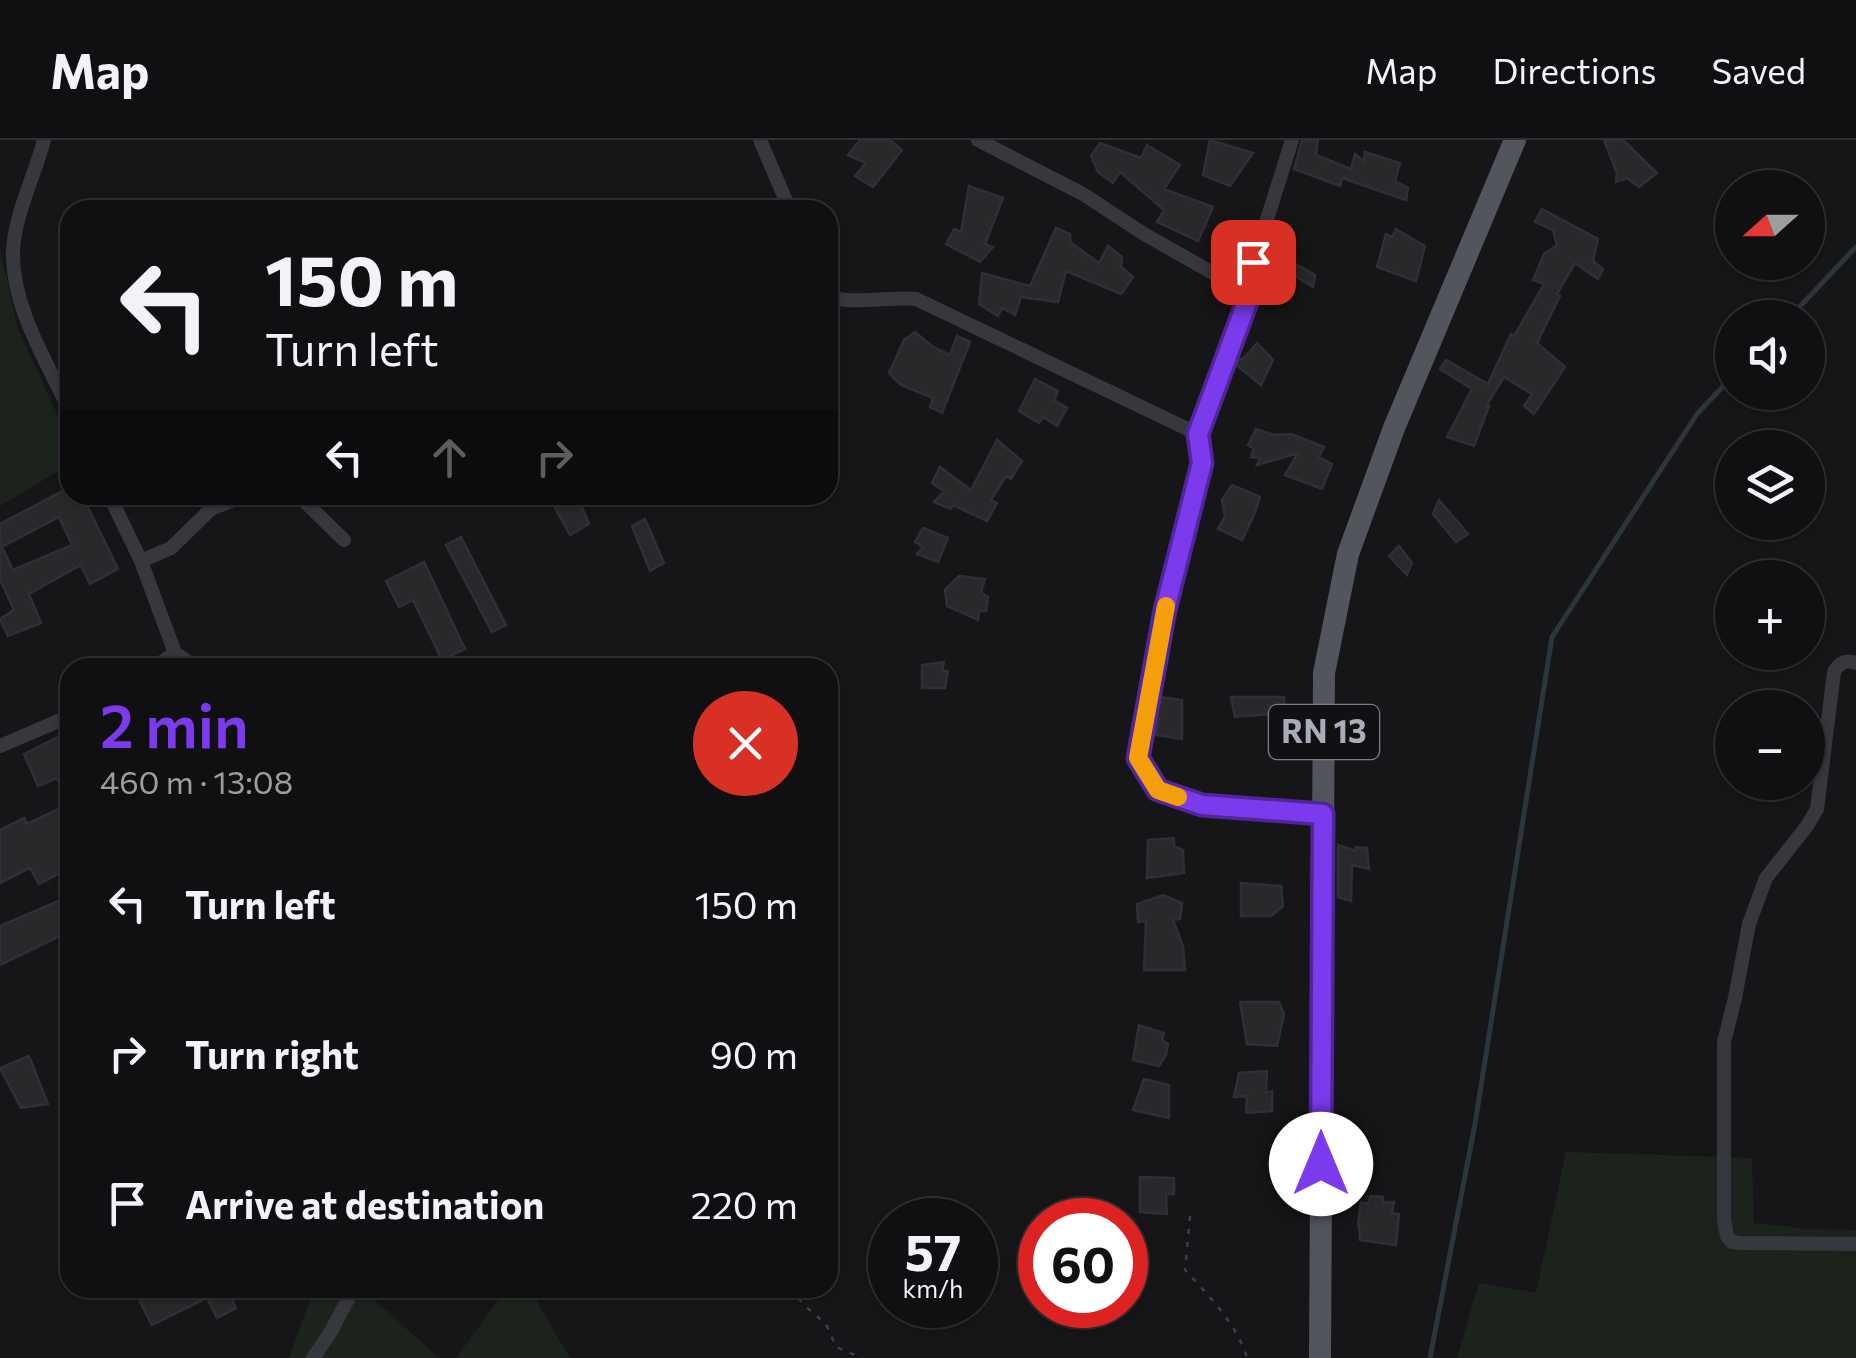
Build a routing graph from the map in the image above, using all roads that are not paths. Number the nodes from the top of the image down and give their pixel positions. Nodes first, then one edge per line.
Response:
1 (44, 140) edge
2 (760, 140) edge
3 (978, 140) edge
4 (1292, 140) edge
5 (1515, 140) edge
6 (786, 200) edge
7 (19, 222) junction
8 (0, 236) edge
9 (1250, 294) junction
10 (838, 300) edge
11 (60, 389) edge
12 (1198, 434) junction
13 (114, 505) edge
14 (221, 505) edge
15 (308, 505) edge
16 (344, 540) dead end
17 (140, 561) junction
18 (175, 653) junction
19 (168, 658) edge
20 (183, 658) edge
21 (1856, 662) edge
22 (60, 720) edge
23 (0, 746) edge
24 (1323, 814) junction
25 (1856, 1244) edge
26 (349, 1298) edge
27 (313, 1358) edge
28 (1320, 1358) edge

1 - 7 street
2 - 6 street
3 - 9 street
4 - 9 street
5 - 24 main road, RN 13
7 - 8 street
7 - 11 street
9 - 12 street
10 - 12 street
12 - 24 street
13 - 17 street
14 - 17 street
15 - 16 street
17 - 18 street
18 - 19 street
18 - 20 street
21 - 25 street
22 - 23 street
24 - 28 main road, RN 13
26 - 27 street

